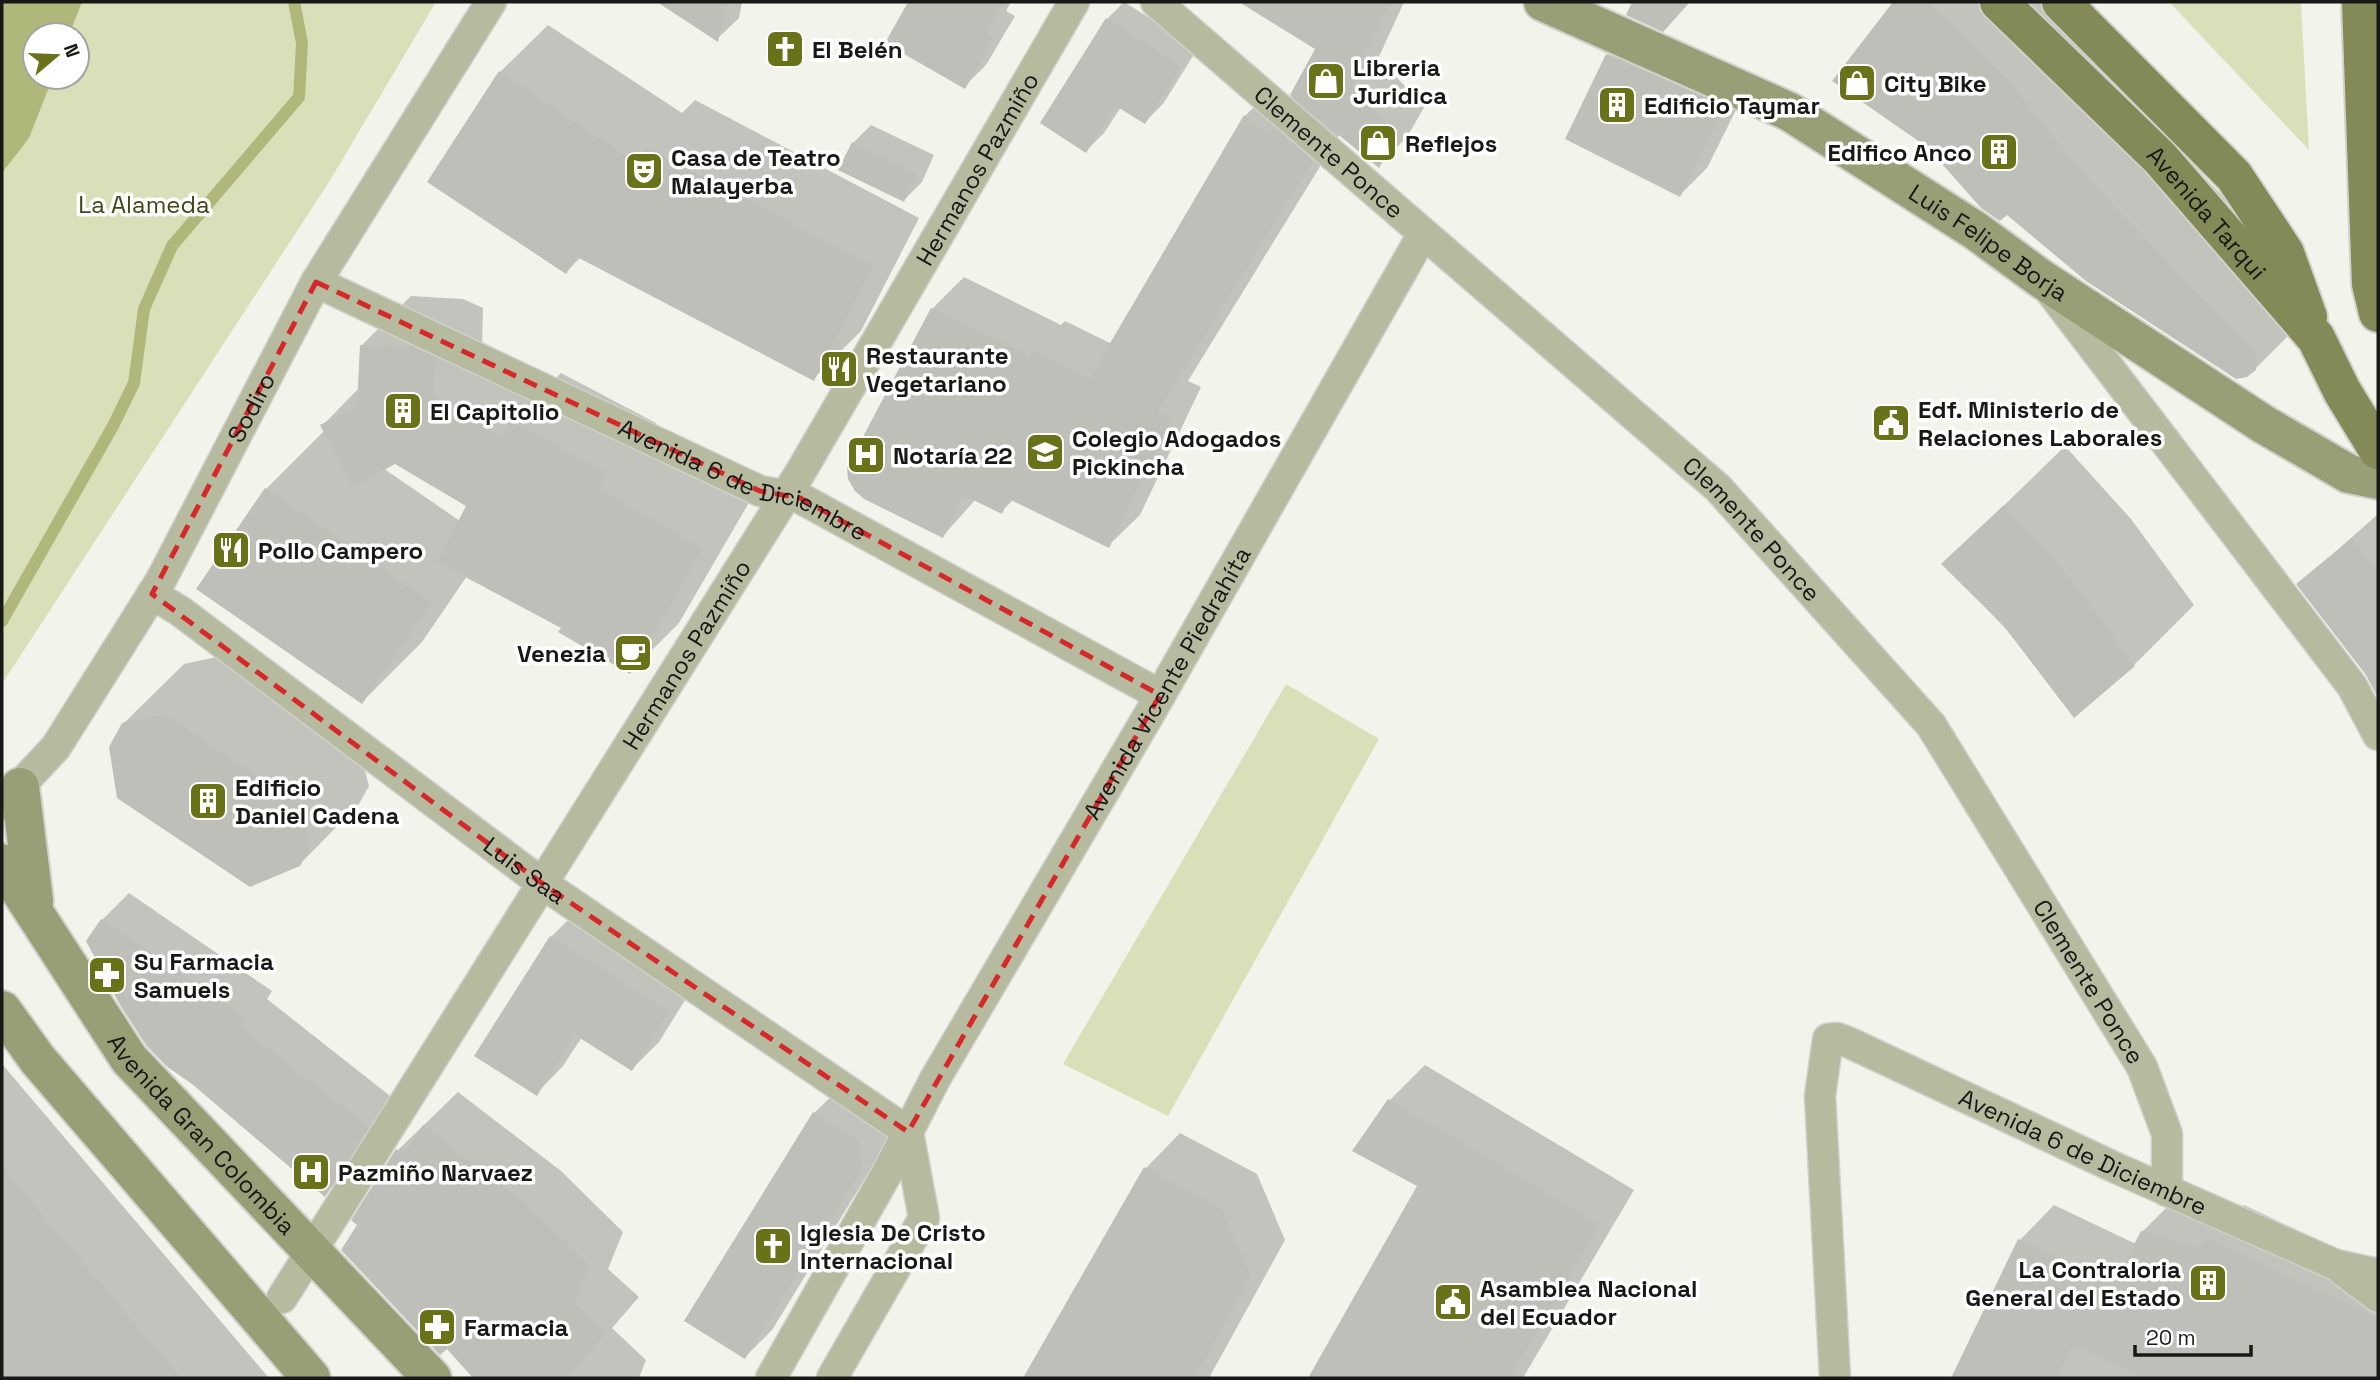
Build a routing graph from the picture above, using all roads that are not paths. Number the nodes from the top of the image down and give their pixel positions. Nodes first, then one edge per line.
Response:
1 (491, 2) edge
2 (1074, 2) edge
3 (1156, 2) edge
4 (1543, 2) edge
5 (1999, 2) edge
6 (2061, 2) edge
7 (2361, 2) edge
8 (1423, 234) junction
9 (2040, 278) junction
10 (316, 282) junction
11 (2378, 313) edge
12 (2316, 338) junction
13 (2378, 450) edge
14 (2378, 480) edge
15 (786, 495) junction
16 (152, 594) junction
17 (1160, 695) junction
18 (2378, 735) edge
19 (11, 796) edge
20 (2, 863) edge
21 (543, 884) junction
22 (38, 920) junction
23 (2, 1010) edge
24 (2, 1032) edge
25 (38, 1060) junction
26 (908, 1132) junction
27 (2168, 1191) junction
28 (314, 1251) junction
29 (2336, 1265) junction
30 (2378, 1274) edge
31 (2378, 1297) edge
32 (282, 1298) dead end
33 (311, 1378) edge
34 (432, 1378) edge
35 (771, 1378) edge
36 (832, 1378) edge
37 (1835, 1378) edge

1 - 10 street, Sodiro
2 - 15 street, Hermanos Pazmiño
3 - 8 street, Clemente Ponce
4 - 9 main road, Luis Felipe Borja
5 - 12 main road, Avenida Tarqui
6 - 12 main road
7 - 11 main road
8 - 17 street, Avenida Vicente Piedrahíta
8 - 27 street, Clemente Ponce
9 - 14 main road
9 - 18 street, Luis Felipe Borja
10 - 15 street, Avenida 6 de Diciembre
10 - 16 street, Sodiro
12 - 13 main road, Avenida Tarqui
15 - 17 street, Avenida 6 de Diciembre
15 - 21 street, Hermanos Pazmiño
16 - 19 street, Sodiro
16 - 21 street, Luis Saa
17 - 26 street, Avenida Vicente Piedrahíta
19 - 22 main road
20 - 22 main road, Avenida Gran Colombia
21 - 26 street, Luis Saa
21 - 28 street, Hermanos Pazmiño
22 - 28 main road, Avenida Gran Colombia
23 - 25 main road
24 - 25 main road
25 - 33 main road
26 - 35 street, Avenida Vicente Piedrahíta
26 - 36 street
27 - 29 street, Avenida 6 de Diciembre
27 - 37 street, Avenida 6 de Diciembre
28 - 32 street, Hermanos Pazmiño
28 - 34 main road, Avenida Gran Colombia
29 - 30 street, Avenida 6 de Diciembre
29 - 31 street, Avenida 6 de Diciembre

